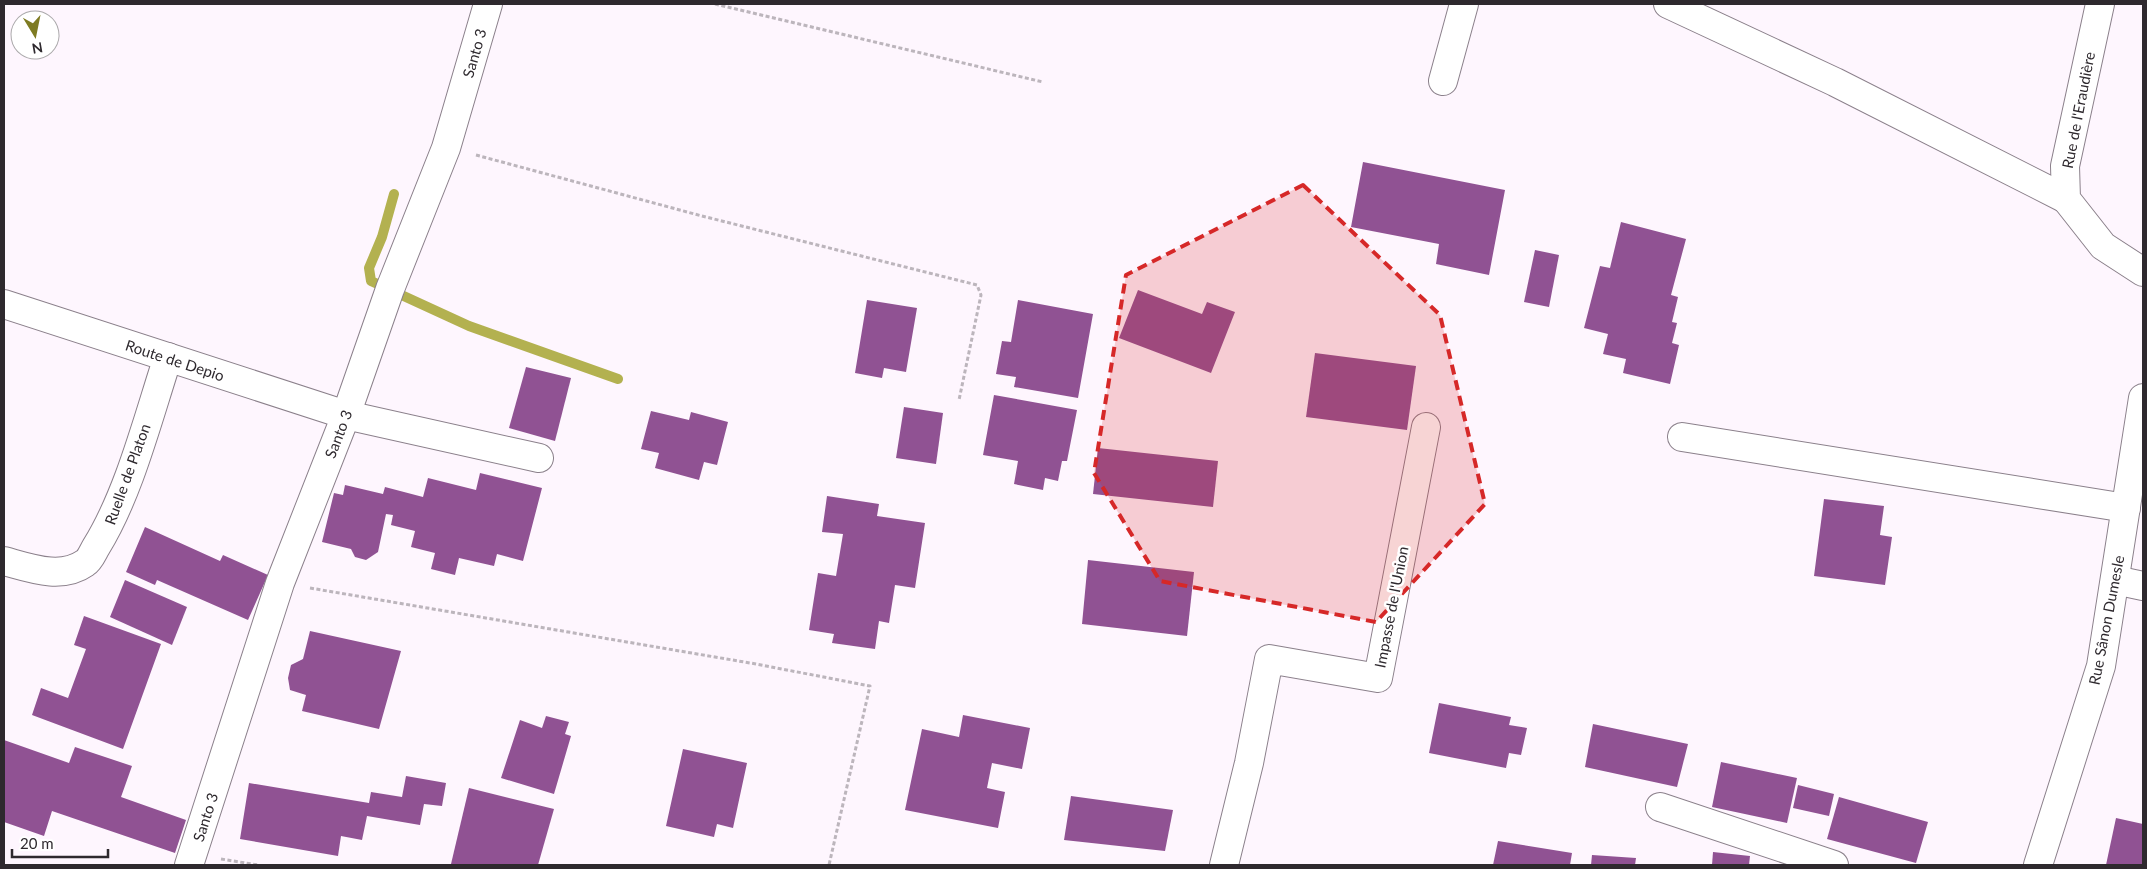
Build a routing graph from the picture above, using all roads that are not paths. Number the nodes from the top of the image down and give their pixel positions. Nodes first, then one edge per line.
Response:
1 (488, 4) edge
2 (1464, 4) edge
3 (1668, 4) edge
4 (2100, 4) edge
5 (1443, 81) dead end
6 (2066, 199) junction
7 (2143, 272) edge
8 (4, 304) edge
9 (168, 357) junction
10 (2143, 398) edge
11 (346, 415) junction
12 (1426, 427) dead end
13 (1682, 437) dead end
14 (539, 458) dead end
15 (2126, 508) junction
16 (4, 561) edge
17 (2114, 580) junction
18 (2143, 586) edge
19 (1660, 807) dead end
20 (191, 860) edge
21 (1224, 865) edge
22 (1834, 865) edge
23 (2038, 865) edge

1 - 11 street, Santo 3
2 - 5 street
3 - 6 street
4 - 6 street, Rue de l'Eraudière
6 - 7 street
8 - 9 street, Route de Depio
9 - 11 street, Route de Depio
9 - 16 street, Ruelle de Platon
10 - 15 street, Rue Sânon Dumesle
11 - 14 street, Route de Depio
11 - 20 street, Santo 3
12 - 21 street, Impasse de l'Union
13 - 15 street
15 - 17 street, Rue Sânon Dumesle
17 - 18 street
17 - 23 street, Rue Sânon Dumesle
19 - 22 street

